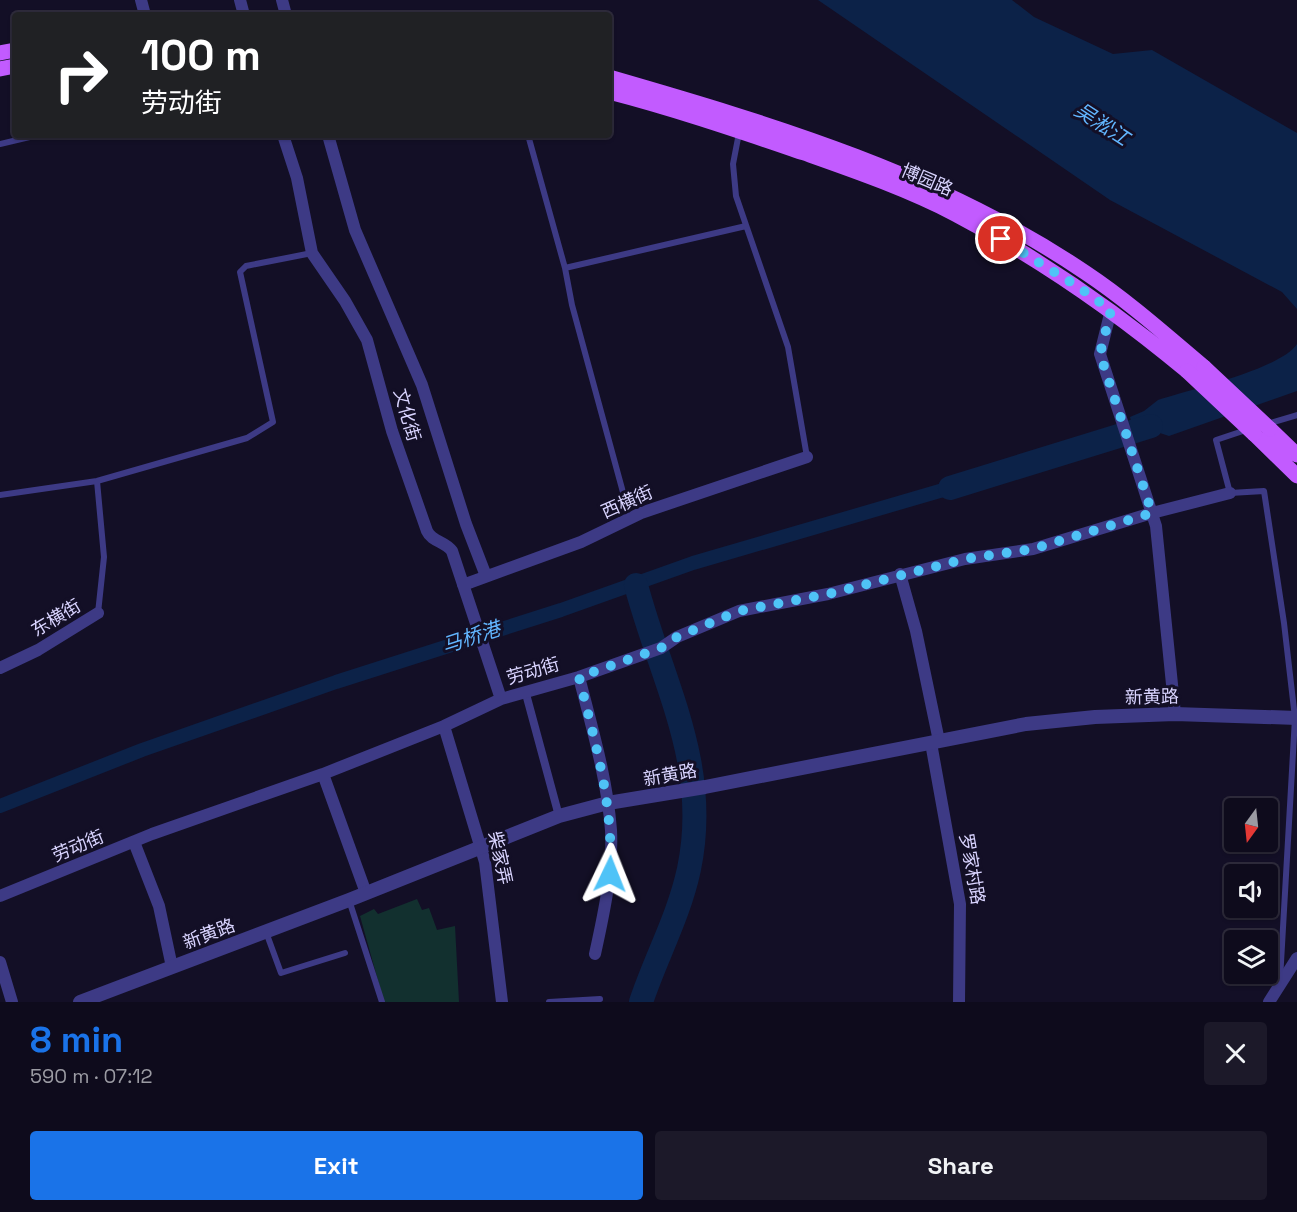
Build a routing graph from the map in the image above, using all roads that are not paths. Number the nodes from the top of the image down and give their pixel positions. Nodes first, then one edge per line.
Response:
1 (612, 78) edge
2 (612, 93) edge
3 (740, 131) junction
4 (25, 138) edge
5 (284, 138) edge
6 (329, 138) edge
7 (529, 138) edge
8 (0, 144) edge
9 (746, 226) junction
10 (312, 253) junction
11 (565, 267) junction
12 (1111, 310) junction
13 (1297, 415) edge
14 (1297, 455) edge
15 (807, 457) joint
16 (1297, 476) edge
17 (97, 481) junction
18 (1230, 494) junction
19 (0, 495) edge
20 (1152, 513) junction
21 (630, 518) junction
22 (900, 574) junction
23 (486, 576) junction
24 (463, 585) junction
25 (98, 614) joint
26 (0, 668) edge
27 (579, 677) junction
28 (526, 694) junction
29 (501, 699) junction
30 (1175, 714) junction
31 (1296, 718) edge
32 (444, 726) junction
33 (935, 742) junction
34 (323, 774) junction
35 (608, 803) junction
36 (559, 816) junction
37 (134, 842) junction
38 (481, 847) junction
39 (366, 893) junction
40 (0, 896) edge
41 (349, 900) junction
42 (266, 931) junction
43 (345, 953) dead end
44 (595, 954) dead end
45 (1297, 958) edge
46 (0, 962) edge
47 (172, 967) junction
48 (1279, 986) junction
49 (600, 999) dead end
50 (12, 1002) edge
51 (80, 1002) edge
52 (382, 1002) edge
53 (502, 1002) edge
54 (549, 1002) edge
55 (959, 1002) edge
56 (1269, 1002) edge
57 (1278, 1002) edge

1 - 14 main road, 博园路, bridge
2 - 3 main road, 博园路
3 - 9 lane
3 - 12 main road, 博园路
4 - 8 lane
5 - 10 street, 文化街
6 - 23 street
7 - 11 lane
9 - 11 lane
9 - 15 lane
10 - 17 lane
10 - 24 street, 文化街
11 - 21 lane
12 - 16 main road, 博园路, bridge
12 - 20 street
13 - 18 lane
15 - 21 street, 西横街
17 - 19 lane
17 - 25 lane
18 - 20 street, 劳动街
18 - 31 lane
20 - 22 street, 劳动街
20 - 30 street
21 - 23 street, 西横街
22 - 27 street, 劳动街
22 - 33 street, 罗家村路
23 - 24 street, 西横街
24 - 29 street, 文化街
25 - 26 street, 东横街
27 - 28 street, 劳动街
27 - 35 street
28 - 29 street, 劳动街
28 - 36 street
29 - 32 street, 劳动街
30 - 31 street, 新黄路
30 - 33 street, 新黄路
31 - 48 lane
32 - 34 street, 劳动街
32 - 38 street, 柴家弄
33 - 35 street, 新黄路
33 - 55 street, 罗家村路
34 - 37 street, 劳动街
34 - 39 street
35 - 36 street, 新黄路
35 - 44 street
36 - 38 street, 新黄路
37 - 40 street, 劳动街
37 - 47 street
38 - 39 street, 新黄路
38 - 53 street, 柴家弄
39 - 41 street, 新黄路
41 - 42 street, 新黄路
41 - 52 lane
42 - 43 lane
42 - 47 street, 新黄路
45 - 48 street
46 - 50 street
47 - 51 street, 新黄路
48 - 56 street
48 - 57 lane
49 - 54 lane

